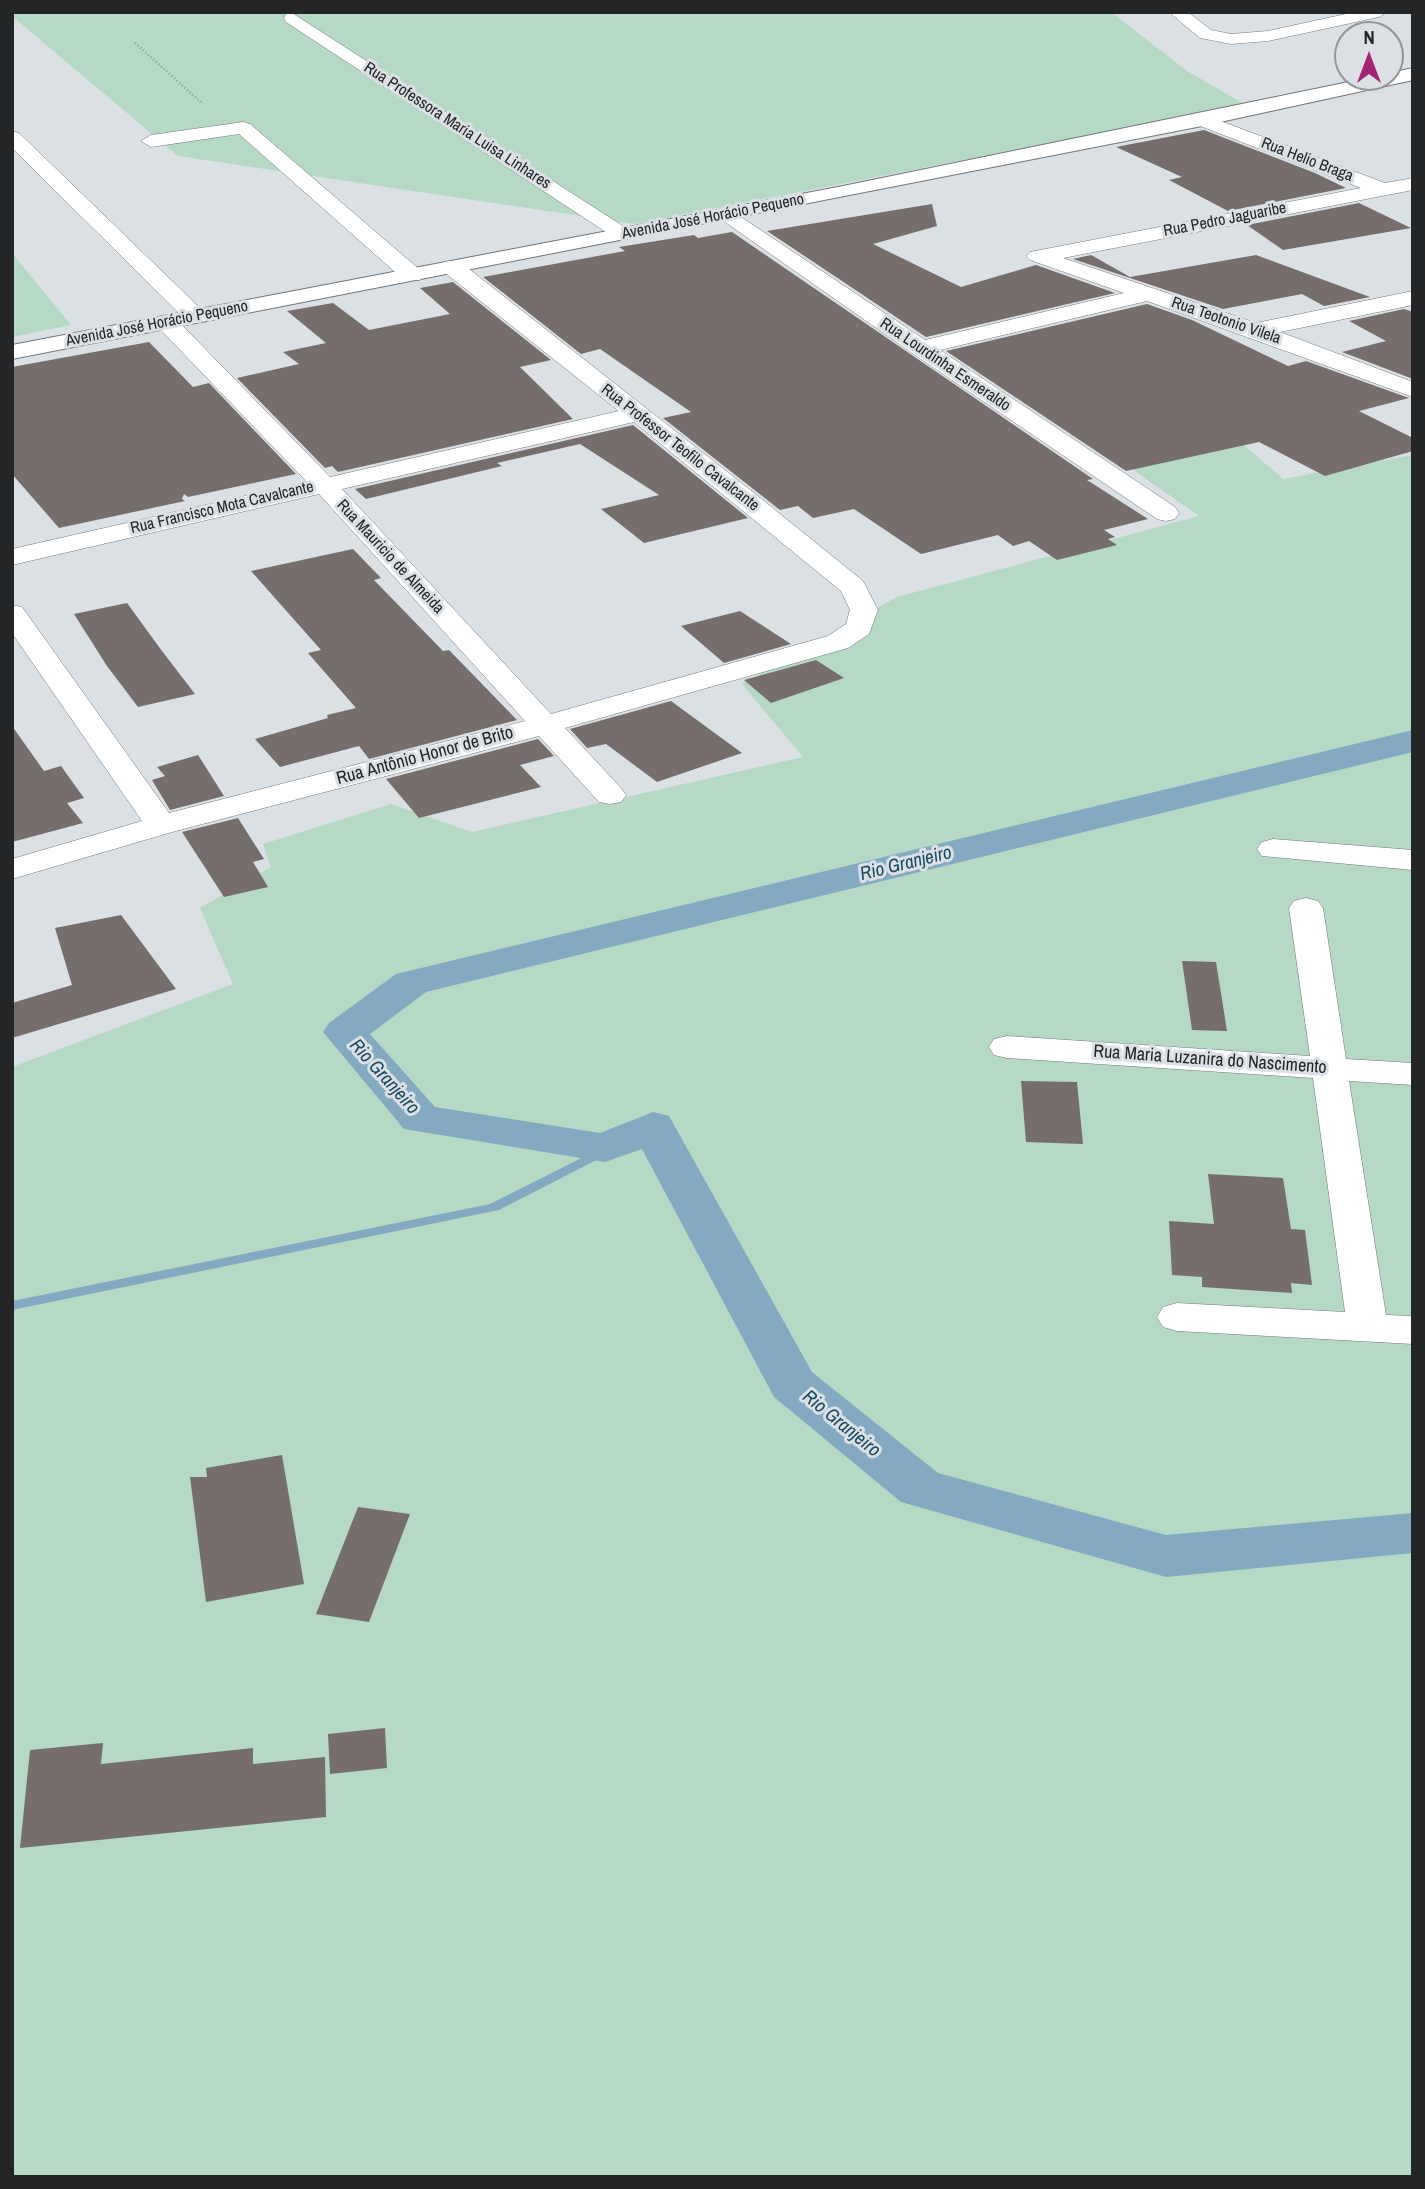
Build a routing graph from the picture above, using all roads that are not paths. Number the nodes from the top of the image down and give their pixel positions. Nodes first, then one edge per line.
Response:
1 (1177, 12) edge
2 (1379, 12) edge
3 (292, 18) dead end
4 (1413, 74) edge
5 (1202, 120) junction
6 (12, 137) edge
7 (151, 141) dead end
8 (1413, 184) edge
9 (1385, 190) junction
10 (1413, 200) edge
11 (724, 215) junction
12 (622, 234) junction
13 (1037, 256) joint
14 (452, 267) junction
15 (412, 275) junction
16 (1147, 294) junction
17 (1413, 298) edge
18 (195, 316) junction
19 (166, 322) junction
20 (1255, 330) junction
21 (920, 348) junction
22 (12, 352) edge
23 (1413, 390) edge
24 (637, 414) junction
25 (324, 485) junction
26 (1166, 513) dead end
27 (12, 557) edge
28 (12, 613) edge
29 (838, 642) joint
30 (544, 725) junction
31 (610, 795) dead end
32 (161, 825) junction
33 (1273, 849) dead end
34 (1413, 860) edge
35 (12, 869) edge
36 (1306, 908) dead end
37 (1007, 1047) dead end
38 (1329, 1068) junction
39 (1413, 1074) edge
40 (1177, 1317) dead end
41 (1367, 1326) junction
42 (1413, 1330) edge

1 - 2 street
3 - 12 street, Rua Professora Maria Luisa Linhares
4 - 5 street, Avenida José Horácio Pequeno
5 - 9 street, Rua Helio Braga
5 - 11 street, Avenida José Horácio Pequeno
6 - 18 street
7 - 15 street
8 - 9 street, Rua Pedro Jaguaribe
9 - 10 street, Rua Helio Braga
9 - 13 street, Rua Pedro Jaguaribe
11 - 12 street, Avenida José Horácio Pequeno
11 - 21 street, Rua Lourdinha Esmeraldo
12 - 14 street, Avenida José Horácio Pequeno
13 - 16 street, Rua Teotonio Vilela
14 - 15 street, Avenida José Horácio Pequeno
14 - 24 street, Rua Professor Teofilo Cavalcante
15 - 18 street, Avenida José Horácio Pequeno
16 - 20 street, Rua Teotonio Vilela
16 - 21 street
17 - 20 street
18 - 19 street, Avenida José Horácio Pequeno
19 - 22 street, Avenida José Horácio Pequeno
19 - 25 street, Rua Mauricio de Almeida
20 - 23 street, Rua Teotonio Vilela
21 - 26 street, Rua Lourdinha Esmeraldo
24 - 25 street, Rua Francisco Mota Cavalcante
24 - 29 street, Rua Professor Teofilo Cavalcante
25 - 27 street, Rua Francisco Mota Cavalcante
25 - 30 street, Rua Mauricio de Almeida
28 - 32 street
29 - 30 street, Rua Antônio Honor de Brito
30 - 31 street, Rua Mauricio de Almeida
30 - 32 street, Rua Antônio Honor de Brito
32 - 35 street, Rua Antônio Honor de Brito
33 - 34 street
36 - 38 street
37 - 38 street, Rua Maria Luzanira do Nascimento
38 - 39 street, Rua Maria Luzanira do Nascimento
38 - 41 street
40 - 41 street
41 - 42 street

